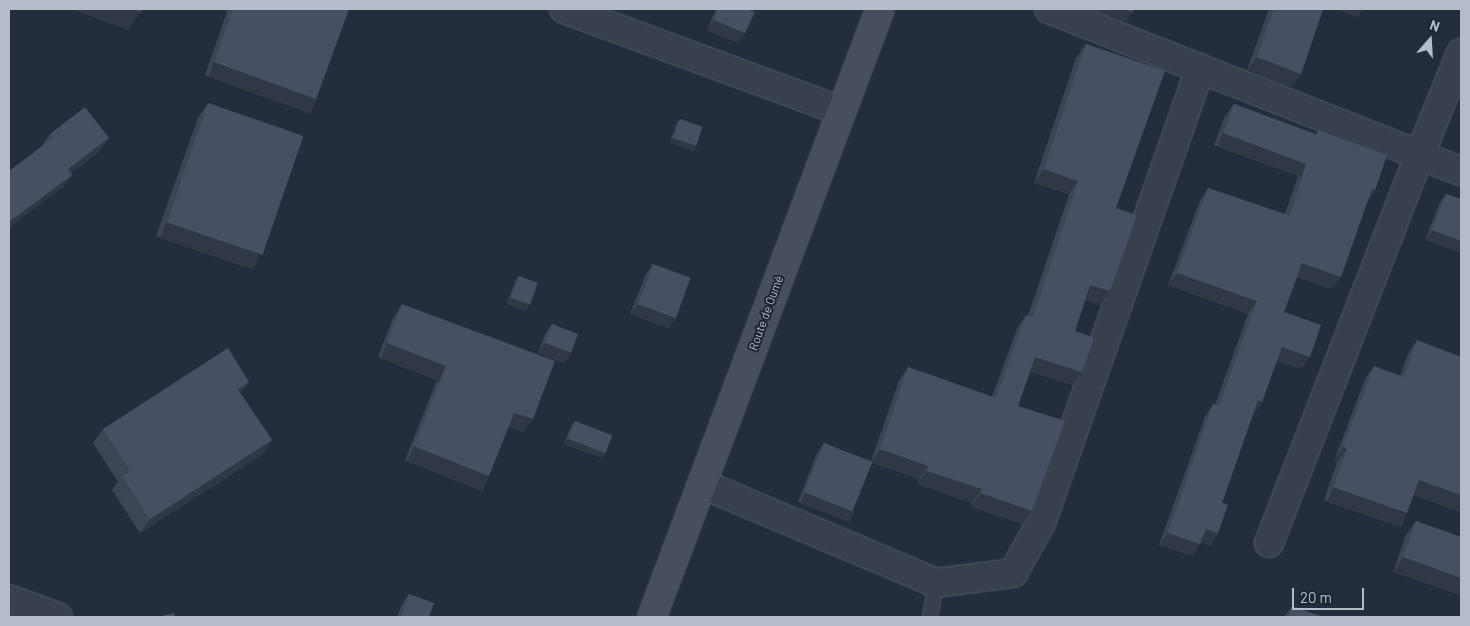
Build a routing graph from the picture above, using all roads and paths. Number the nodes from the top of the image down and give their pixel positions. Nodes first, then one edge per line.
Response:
1 (564, 9) edge
2 (880, 9) edge
3 (1049, 9) edge
4 (1461, 53) edge
5 (1200, 68) junction
6 (841, 111) junction
7 (1420, 154) junction
8 (1461, 171) edge
9 (702, 484) junction
10 (1269, 544) dead end
11 (936, 583) junction
12 (9, 598) edge
13 (58, 617) edge
14 (652, 617) edge
15 (930, 617) edge

1 - 6 street
2 - 6 street, Route de Oumé
3 - 5 street
4 - 7 street
5 - 7 street
5 - 11 street
6 - 9 street, Route de Oumé
7 - 8 street
7 - 10 street
9 - 11 street
9 - 14 street, Route de Oumé
11 - 15 lane
12 - 13 street

